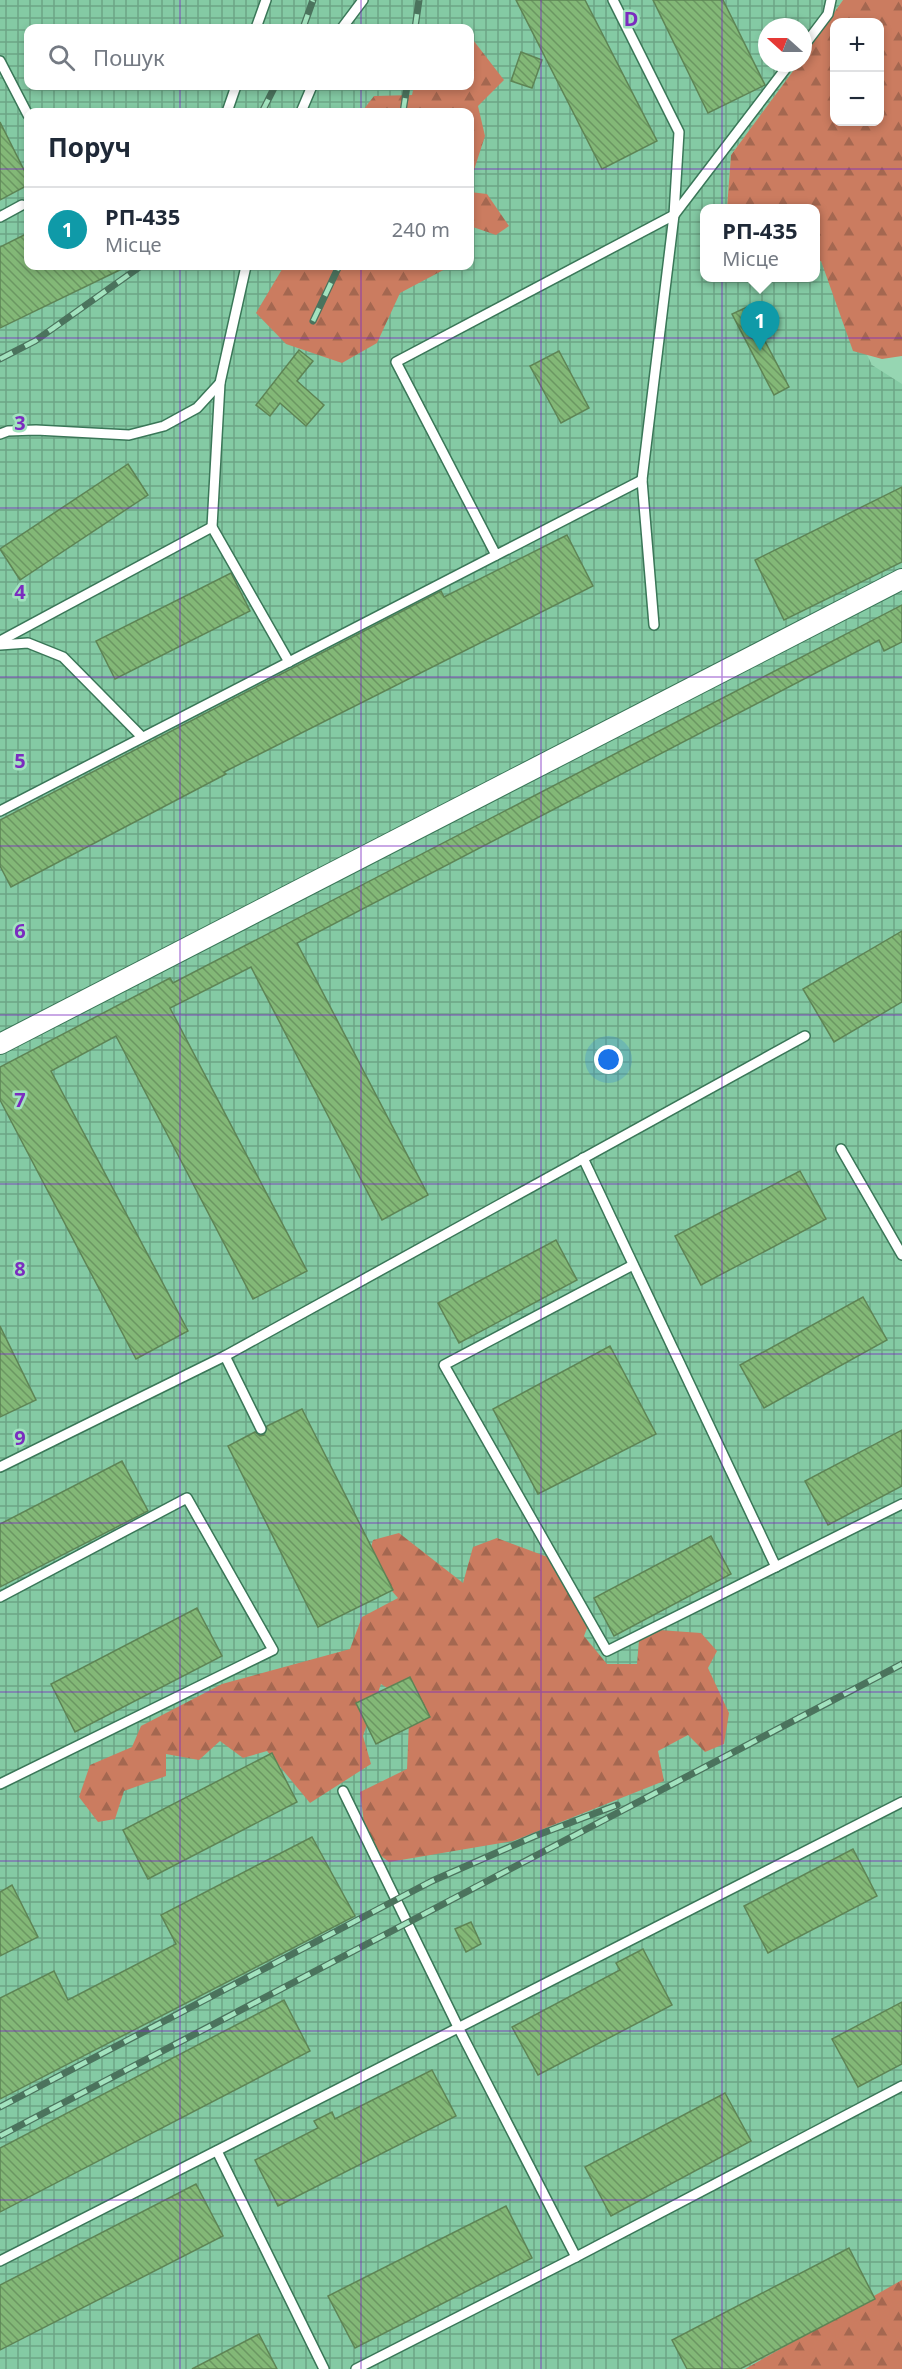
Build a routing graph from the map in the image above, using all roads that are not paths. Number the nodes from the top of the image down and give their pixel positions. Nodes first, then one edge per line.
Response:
1 (266, 0) edge
2 (363, 0) edge
3 (613, 0) edge
4 (831, 0) edge
5 (257, 24) edge
6 (345, 24) edge
7 (812, 34) edge
8 (0, 62) edge
9 (783, 72) edge
10 (235, 90) edge
11 (310, 90) edge
12 (24, 108) edge
13 (228, 108) edge
14 (303, 108) edge
15 (22, 205) dead end
16 (674, 215) junction
17 (0, 217) edge
18 (245, 270) edge
19 (220, 383) junction
20 (0, 434) edge
21 (642, 480) junction
22 (212, 527) junction
23 (496, 555) junction
24 (902, 579) edge
25 (654, 625) dead end
26 (0, 643) edge
27 (289, 662) junction
28 (142, 738) junction
29 (0, 811) edge
30 (805, 1036) dead end
31 (0, 1044) edge
32 (841, 1149) dead end
33 (583, 1158) junction
34 (902, 1255) edge
35 (633, 1265) junction
36 (225, 1356) junction
37 (261, 1429) dead end
38 (0, 1467) edge
39 (902, 1504) edge
40 (776, 1567) junction
41 (0, 1597) edge
42 (1, 1782) edge
43 (343, 1791) dead end
44 (902, 1802) edge
45 (459, 2029) junction
46 (902, 2086) edge
47 (217, 2151) junction
48 (576, 2257) junction
49 (0, 2261) edge
50 (324, 2369) edge
51 (356, 2369) edge

1 - 5 lane
2 - 6 lane
3 - 16 lane
4 - 7 lane
8 - 12 lane
9 - 16 lane
10 - 13 lane
11 - 14 lane
15 - 17 lane
16 - 21 lane
16 - 23 lane
18 - 19 lane
19 - 20 lane
19 - 22 lane
21 - 23 lane
21 - 25 lane
22 - 26 lane
22 - 27 lane
23 - 27 lane
24 - 31 street
26 - 28 lane
27 - 28 lane
28 - 29 lane
30 - 33 lane
32 - 34 lane
33 - 35 lane
33 - 36 lane
35 - 40 lane
35 - 40 lane
36 - 37 lane
36 - 38 lane
39 - 40 lane
41 - 42 lane
43 - 45 lane
44 - 45 lane
45 - 47 lane
45 - 48 lane
46 - 48 lane
47 - 49 lane
47 - 50 lane
48 - 51 lane

